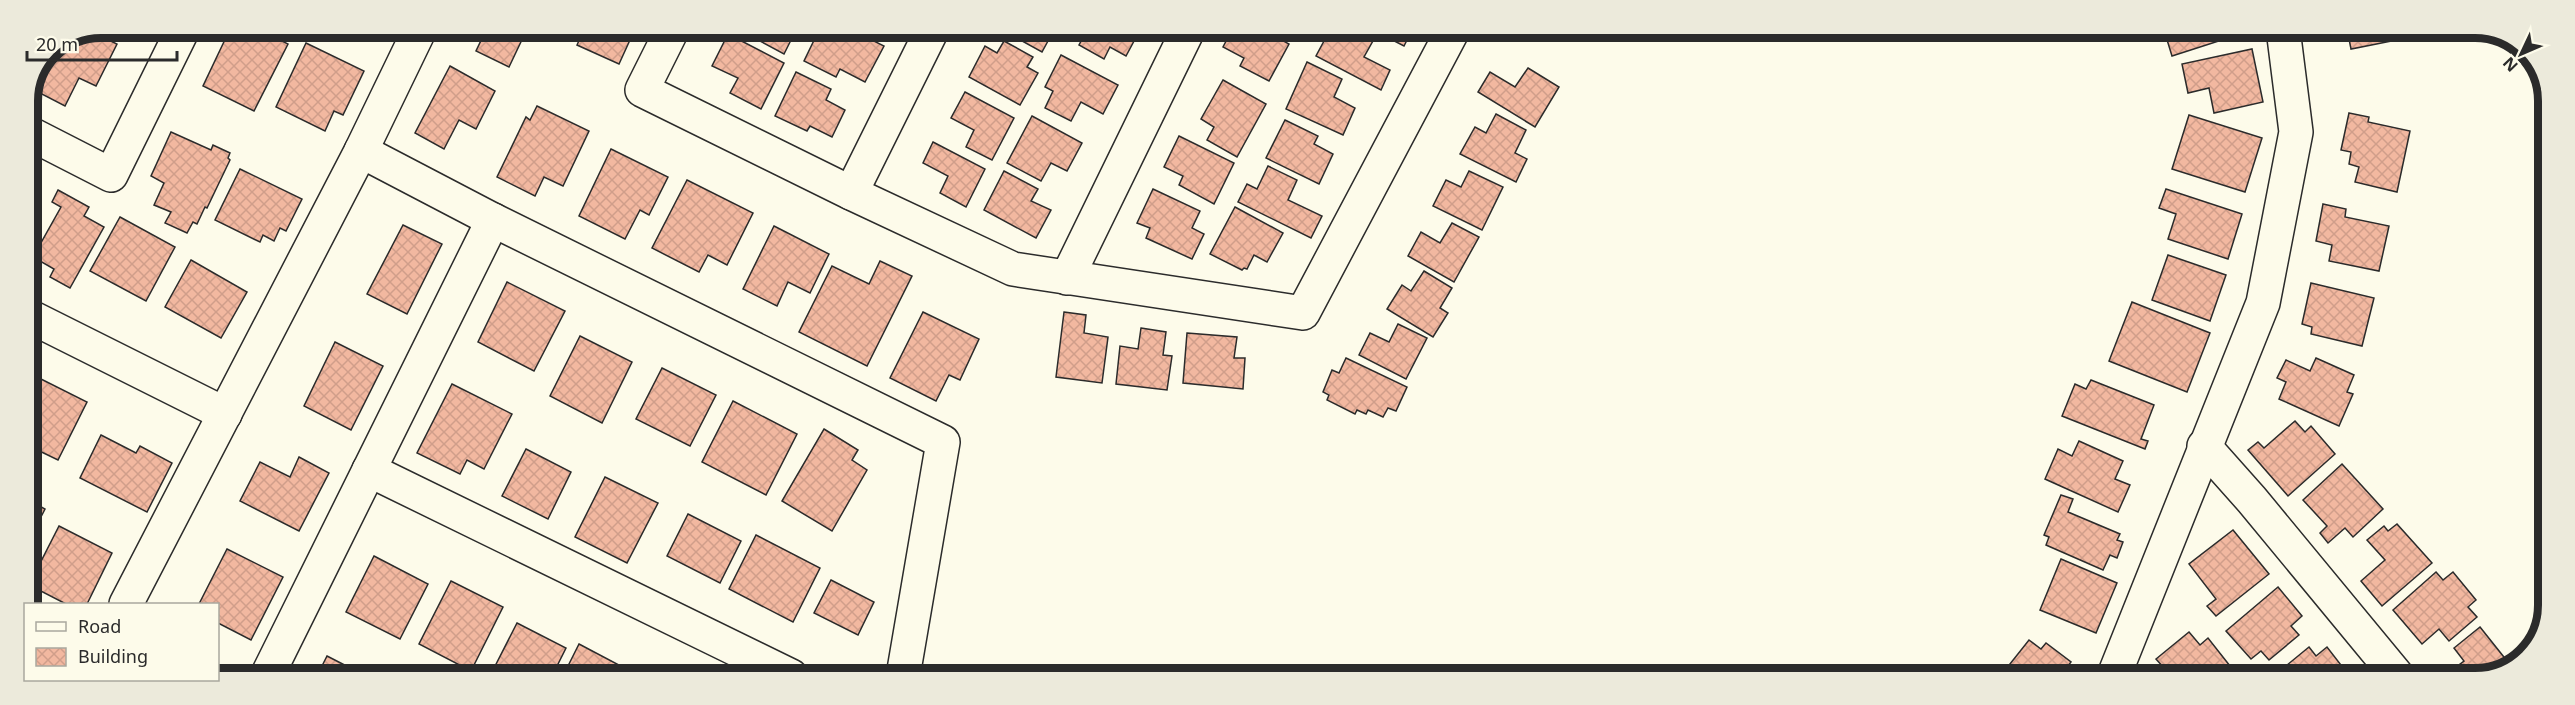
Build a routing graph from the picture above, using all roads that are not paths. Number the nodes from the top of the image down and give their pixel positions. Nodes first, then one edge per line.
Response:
1 (179, 38) edge
2 (415, 38) edge
3 (668, 38) edge
4 (928, 38) edge
5 (1184, 38) edge
6 (1449, 38) edge
7 (2284, 38) edge
8 (38, 138) edge
9 (361, 151) junction
10 (851, 193) junction
11 (493, 220) junction
12 (1067, 278) junction
13 (38, 320) edge
14 (225, 414) junction
15 (2204, 446) junction
16 (369, 470) junction
17 (127, 603) edge
18 (271, 668) edge
19 (775, 668) edge
20 (904, 668) edge
21 (2118, 668) edge
22 (2391, 668) edge

1 - 8 street
2 - 9 street
3 - 10 street
4 - 10 street
5 - 12 street
6 - 12 street
7 - 15 street
9 - 11 street
9 - 14 street
10 - 12 street
11 - 16 street
11 - 20 street
13 - 14 street
14 - 17 street
15 - 21 street
15 - 22 street
16 - 18 street
16 - 19 street

